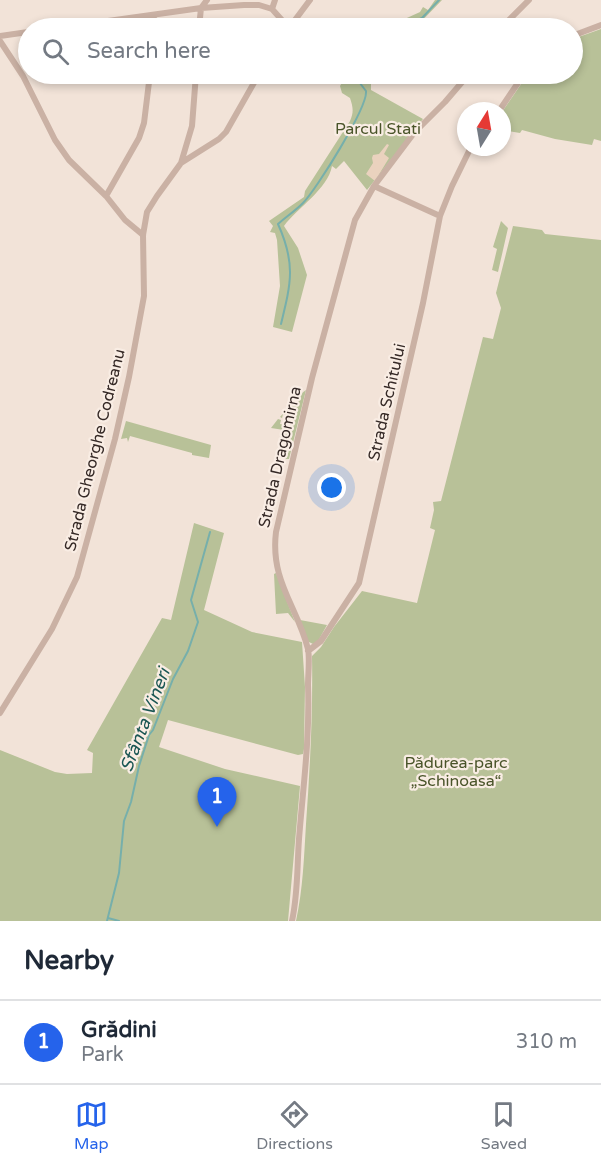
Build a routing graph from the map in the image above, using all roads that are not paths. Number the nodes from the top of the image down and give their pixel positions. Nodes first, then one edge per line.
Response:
1 (207, 0) edge
2 (275, 0) edge
3 (310, 0) edge
4 (529, 0) edge
5 (201, 8) junction
6 (272, 9) junction
7 (154, 15) junction
8 (132, 18) edge
9 (154, 18) edge
10 (200, 18) edge
11 (280, 18) edge
12 (296, 18) edge
13 (511, 18) edge
14 (601, 26) edge
15 (583, 32) edge
16 (18, 33) edge
17 (0, 36) edge
18 (0, 41) edge
19 (18, 68) edge
20 (27, 84) edge
21 (149, 84) edge
22 (195, 84) edge
23 (253, 84) edge
24 (460, 84) edge
25 (517, 84) edge
26 (505, 102) edge
27 (467, 156) edge
28 (181, 163) junction
29 (374, 186) junction
30 (106, 196) junction
31 (440, 216) junction
32 (143, 235) junction
33 (308, 651) junction
34 (0, 713) edge
35 (292, 921) edge

1 - 5 street
2 - 6 street
3 - 12 street
4 - 13 street
5 - 6 street
5 - 7 street
5 - 10 street
6 - 11 street
7 - 8 street
7 - 9 street
14 - 15 street
16 - 17 street
18 - 19 street
20 - 30 street
21 - 30 street
22 - 28 street
23 - 28 street, Strada Gheorghe Codreanu
24 - 29 street, Strada Dragomirna
25 - 26 street
27 - 31 street, Strada Schitului
28 - 32 street, Strada Gheorghe Codreanu
29 - 31 street
29 - 33 street, Strada Dragomirna
30 - 32 street
31 - 33 street, Strada Schitului
32 - 34 street, Strada Gheorghe Codreanu
33 - 35 street, Strada Dragomirna

